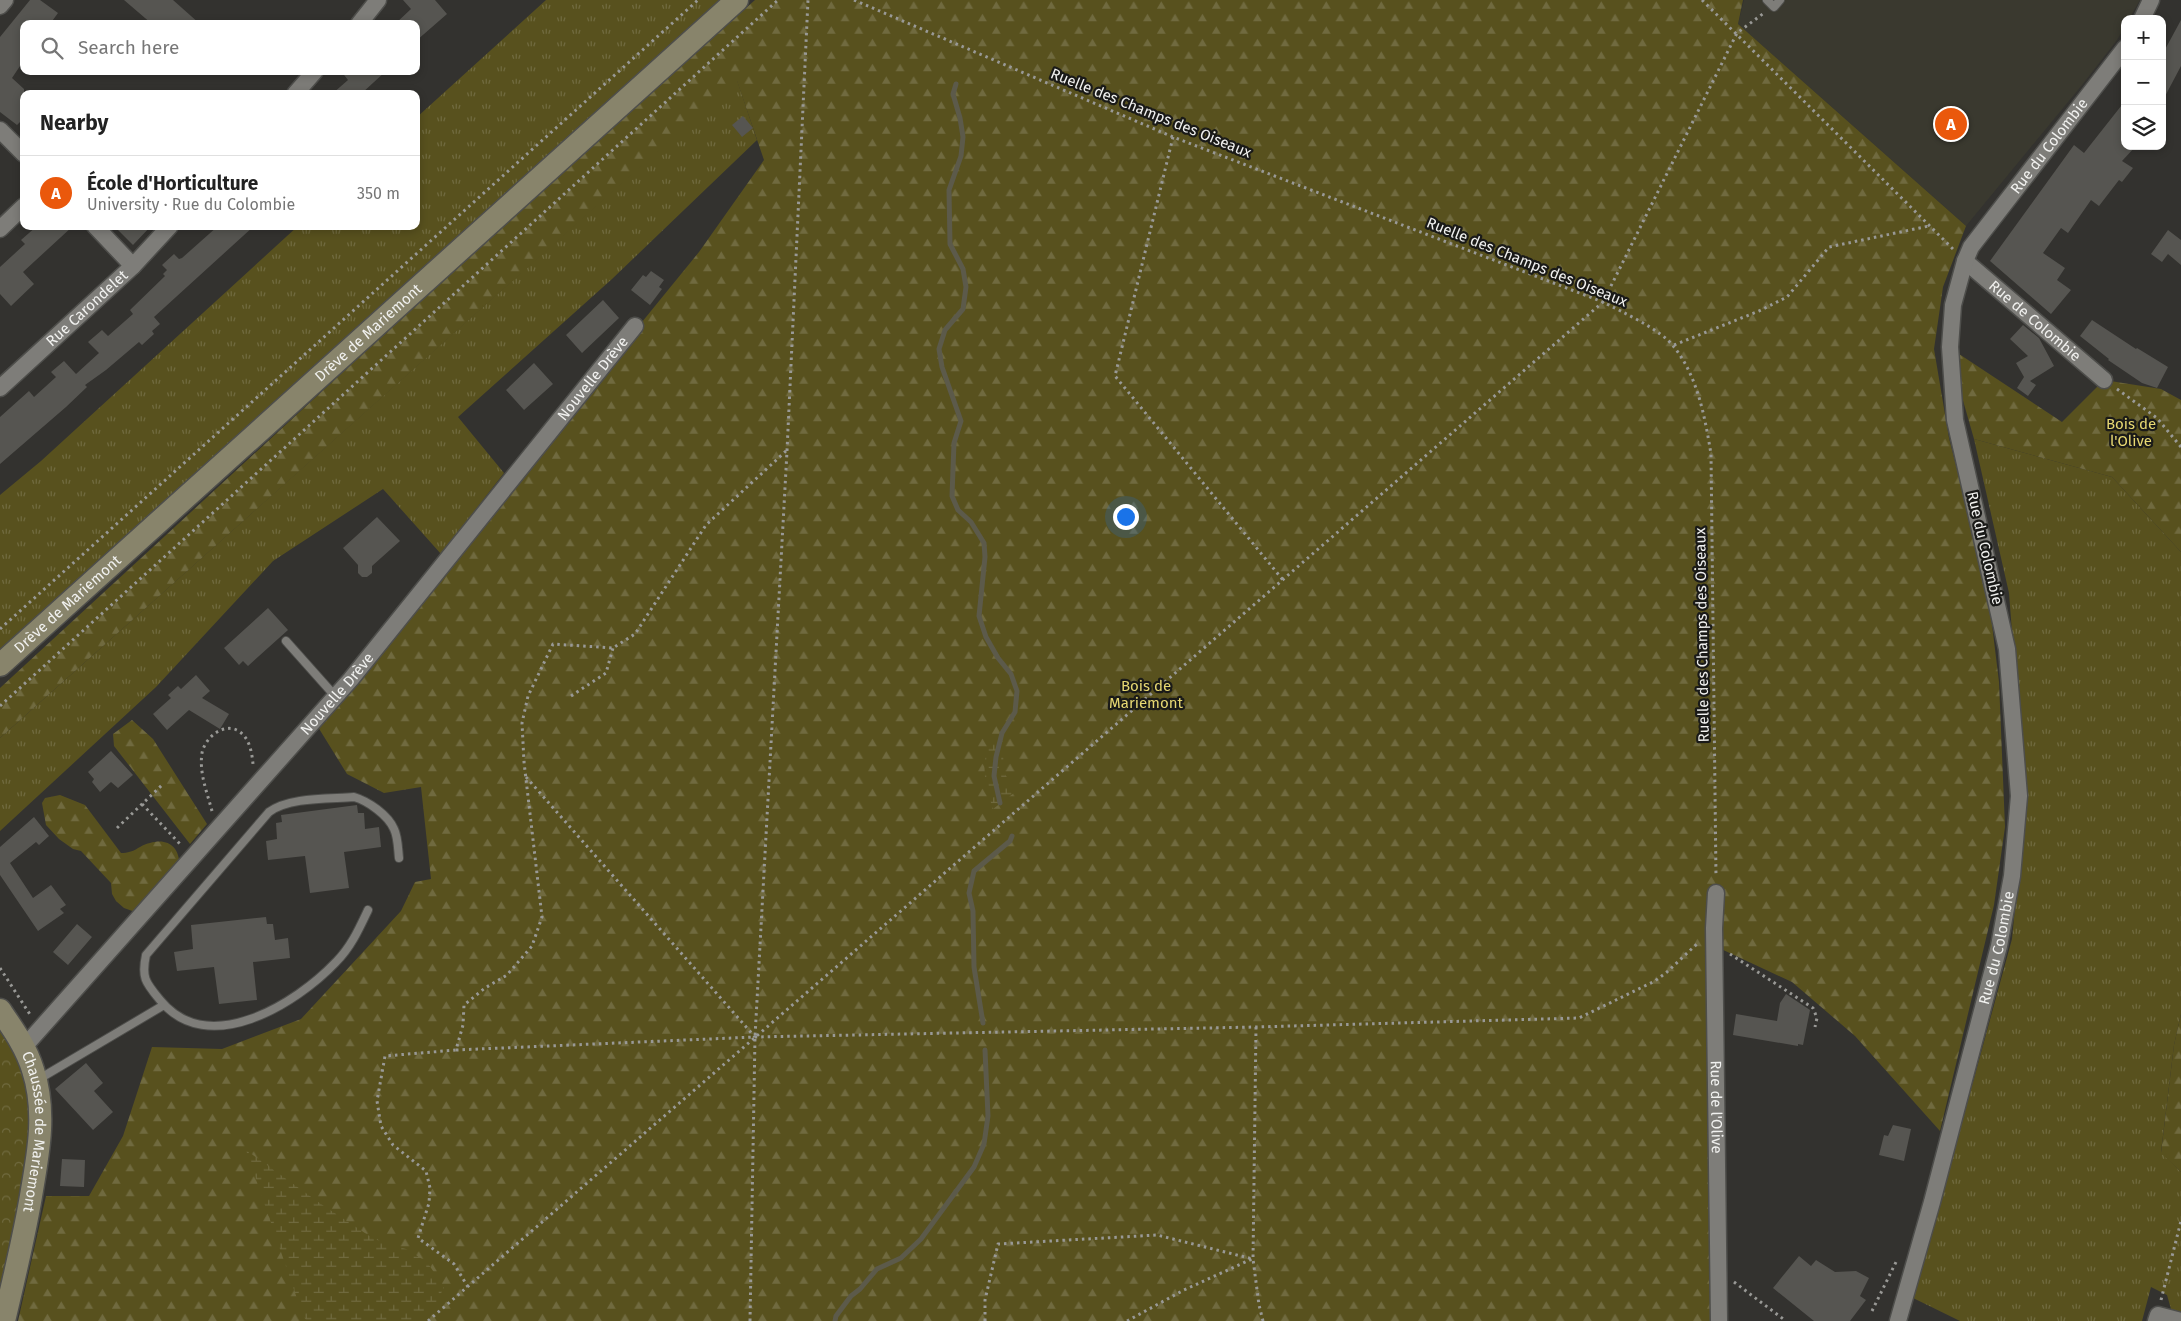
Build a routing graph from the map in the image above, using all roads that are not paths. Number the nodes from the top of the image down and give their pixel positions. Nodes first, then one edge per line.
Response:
1 (5, 0) edge
2 (378, 0) edge
3 (737, 0) edge
4 (1766, 0) edge
5 (1780, 0) edge
6 (2151, 0) edge
7 (0, 6) edge
8 (2144, 15) edge
9 (362, 20) edge
10 (2121, 53) edge
11 (312, 75) edge
12 (298, 90) edge
13 (0, 130) edge
14 (20, 150) edge
15 (20, 210) edge
16 (0, 229) edge
17 (99, 230) edge
18 (166, 230) edge
19 (1965, 262) junction
20 (133, 266) junction
21 (635, 326) dead end
22 (2104, 380) road end
23 (0, 388) edge
24 (286, 641) dead end
25 (0, 665) edge
26 (335, 696) junction
27 (399, 858) dead end
28 (1716, 893) road end
29 (368, 910) dead end
30 (164, 1005) junction
31 (0, 1010) edge
32 (24, 1047) junction
33 (36, 1080) junction
34 (2157, 1318) edge
35 (4, 1321) edge
36 (1720, 1321) edge
37 (1898, 1321) edge
38 (2181, 1321) edge

1 - 7 street
2 - 9 street
3 - 25 street, Drève de Mariemont
4 - 5 lane
6 - 8 street
10 - 19 street, Rue du Colombie
11 - 12 street
13 - 14 street
15 - 16 street
17 - 20 street
18 - 20 street, Rue Carondelet
19 - 22 street, Rue de Colombie
19 - 37 street, Rue du Colombie
20 - 23 street, Rue Carondelet
21 - 26 street, Nouvelle Drève
24 - 26 lane
26 - 32 street, Nouvelle Drève
27 - 30 lane
28 - 36 street, Rue de l'Olive
29 - 30 lane
30 - 33 lane
31 - 32 street, Chaussée de Mariemont
32 - 33 street, Chaussée de Mariemont
33 - 35 street, Chaussée de Mariemont
34 - 38 street

